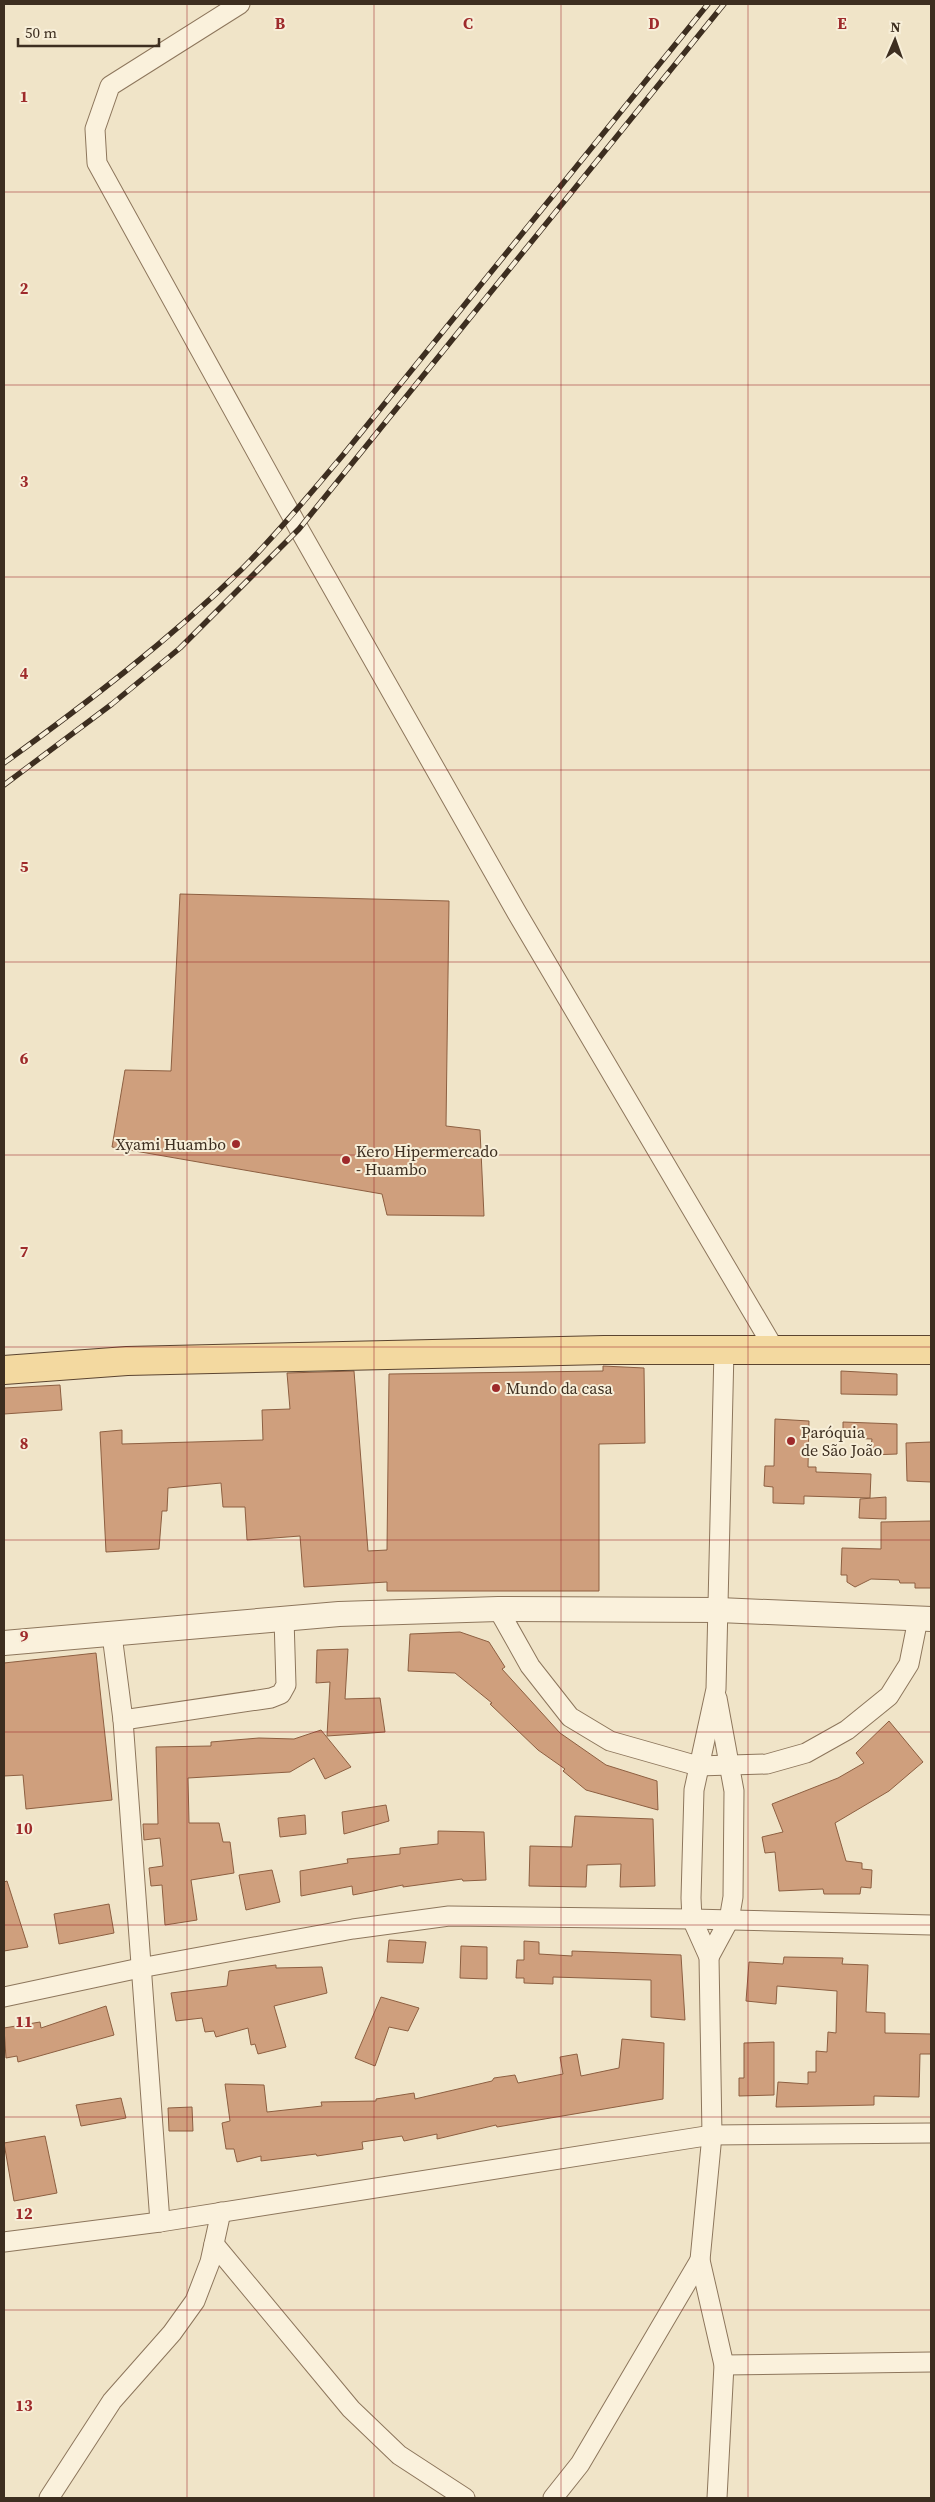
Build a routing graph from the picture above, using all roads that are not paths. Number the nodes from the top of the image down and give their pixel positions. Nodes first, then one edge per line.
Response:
1 (240, 4) edge
2 (724, 1350) junction
3 (775, 1350) junction
4 (931, 1350) edge
5 (4, 1370) edge
6 (498, 1609) junction
7 (719, 1610) junction
8 (284, 1618) junction
9 (925, 1619) edge
10 (112, 1635) junction
11 (4, 1643) edge
12 (716, 1689) junction
13 (122, 1720) junction
14 (729, 1765) junction
15 (698, 1766) junction
16 (692, 1919) junction
17 (729, 1920) junction
18 (931, 1926) edge
19 (709, 1957) junction
20 (140, 1968) junction
21 (4, 1997) edge
22 (931, 2133) edge
23 (712, 2134) junction
24 (221, 2212) junction
25 (160, 2222) junction
26 (4, 2242) edge
27 (214, 2244) junction
28 (700, 2260) junction
29 (931, 2362) edge
30 (724, 2365) junction
31 (49, 2498) edge
32 (465, 2498) edge
33 (553, 2498) edge
34 (717, 2498) edge

1 - 3 street
2 - 3 main road
2 - 5 main road
2 - 7 street
3 - 4 main road
6 - 7 street
6 - 8 street
6 - 15 street
7 - 9 street
7 - 12 street
8 - 10 street
8 - 13 street
9 - 14 street
10 - 11 street
10 - 13 street
12 - 14 street
12 - 15 street
13 - 20 street
14 - 15 street
14 - 17 street
15 - 16 street
16 - 17 street
16 - 19 street
16 - 20 street
17 - 18 street
17 - 19 street
19 - 23 street
20 - 21 street
20 - 25 street
22 - 23 street
23 - 24 street
23 - 28 street
24 - 25 street
24 - 27 street
25 - 26 street
27 - 31 street
27 - 32 street
28 - 30 street
28 - 33 street
29 - 30 street
30 - 34 street

